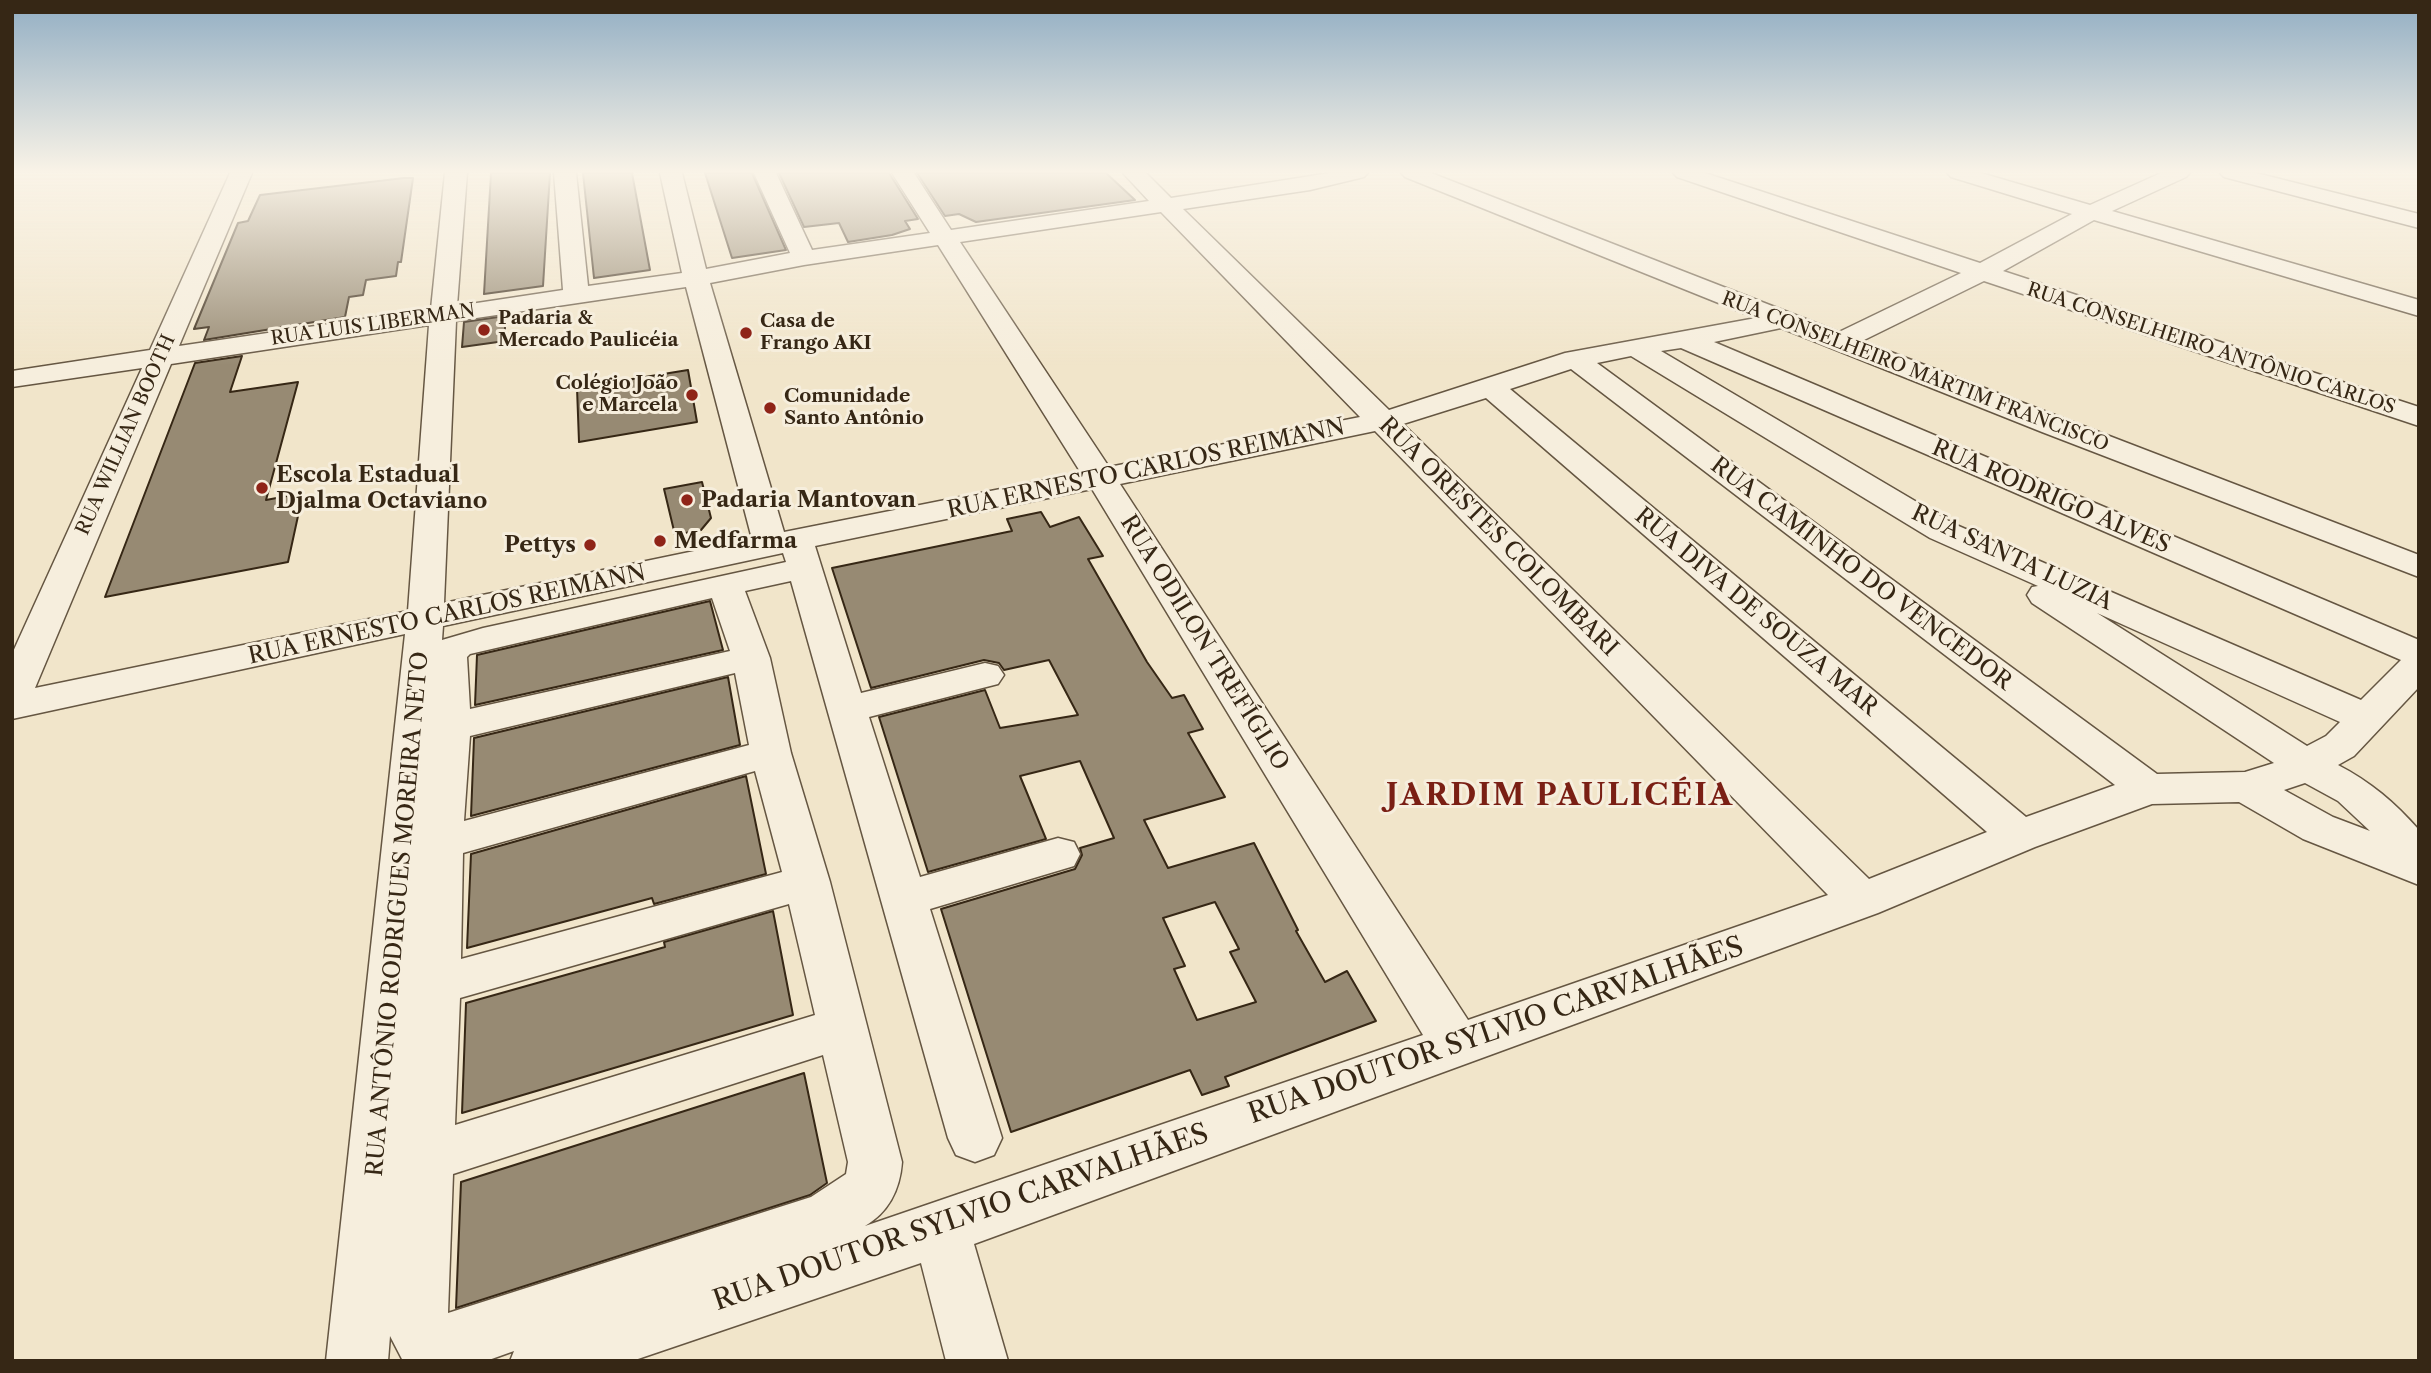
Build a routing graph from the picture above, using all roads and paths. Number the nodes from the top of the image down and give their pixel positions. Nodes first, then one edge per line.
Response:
1 (213, 237) edge
2 (453, 237) edge
3 (571, 237) edge
4 (686, 237) edge
5 (794, 237) edge
6 (956, 237) edge
7 (1198, 237) edge
8 (1573, 237) edge
9 (1874, 237) edge
10 (2046, 237) edge
11 (2177, 237) edge
12 (943, 239) junction
13 (804, 258) junction
14 (1981, 273) junction
15 (696, 278) junction
16 (576, 295) junction
17 (2419, 308) edge
18 (443, 315) junction
19 (1782, 320) junction
20 (1684, 339) junction
21 (1840, 342) junction
22 (1636, 347) junction
23 (161, 355) junction
24 (1574, 359) junction
25 (12, 379) edge
26 (1492, 388) junction
27 (2419, 417) edge
28 (1382, 421) junction
29 (1101, 479) junction
30 (1942, 531) junction
31 (791, 551) junction
32 (2419, 567) edge
33 (725, 584) junction
34 (425, 621) junction
35 (2419, 654) edge
36 (751, 659) junction
37 (2419, 664) edge
38 (985, 676) dead end
39 (12, 697) edge
40 (12, 706) edge
41 (848, 709) junction
42 (2367, 718) junction
43 (451, 727) junction
44 (771, 753) junction
45 (2306, 765) junction
46 (2246, 787) junction
47 (2148, 789) junction
48 (2021, 836) junction
49 (422, 848) junction
50 (1058, 854) dead end
51 (2419, 860) edge
52 (2419, 868) edge
53 (807, 882) junction
54 (904, 899) junction
55 (1862, 901) junction
56 (436, 985) junction
57 (842, 1028) junction
58 (1456, 1044) junction
59 (975, 1138) dead end
60 (427, 1158) junction
61 (942, 1229) junction
62 (357, 1361) edge
63 (541, 1361) edge
64 (977, 1361) edge

1 - 23 street, RUA WILLIAN BOOTH
2 - 18 street, RUA ANTÔNIO RODRIGUES MOREIRA NETO
3 - 16 street
4 - 15 street
5 - 13 street
6 - 12 street, RUA LUIS LIBERMAN
7 - 28 street, RUA ORESTES COLOMBARI
8 - 19 street, RUA CONSELHEIRO MARTIM FRANCISCO
9 - 14 street, RUA CONSELHEIRO ANTÔNIO CARLOS
10 - 14 street
11 - 17 street
12 - 13 street, RUA LUIS LIBERMAN
12 - 29 street, RUA ODILON TREFÍGLIO
13 - 15 street, RUA LUIS LIBERMAN
14 - 21 street
14 - 27 street, RUA CONSELHEIRO ANTÔNIO CARLOS
15 - 16 street, RUA LUIS LIBERMAN
15 - 31 street
16 - 18 street, RUA LUIS LIBERMAN
18 - 23 street, RUA LUIS LIBERMAN
18 - 34 street, RUA ANTÔNIO RODRIGUES MOREIRA NETO
19 - 20 street, RUA ERNESTO CARLOS REIMANN
19 - 21 street, RUA CONSELHEIRO MARTIM FRANCISCO
20 - 22 street, RUA ERNESTO CARLOS REIMANN
20 - 35 street, RUA RODRIGO ALVES
21 - 32 street, RUA CONSELHEIRO MARTIM FRANCISCO
22 - 24 street, RUA ERNESTO CARLOS REIMANN
22 - 30 street, RUA SANTA LUZIA
23 - 25 street, RUA LUIS LIBERMAN
23 - 39 street, RUA WILLIAN BOOTH
24 - 26 street, RUA ERNESTO CARLOS REIMANN
24 - 47 street, RUA CAMINHO DO VENCEDOR
26 - 28 street, RUA ERNESTO CARLOS REIMANN
26 - 48 street, RUA DIVA DE SOUZA MAR
28 - 29 street, RUA ERNESTO CARLOS REIMANN
28 - 55 street, RUA ORESTES COLOMBARI
29 - 31 street, RUA ERNESTO CARLOS REIMANN
29 - 58 street, RUA ODILON TREFÍGLIO
30 - 42 street, RUA SANTA LUZIA
30 - 45 street
31 - 33 street
31 - 34 street, RUA ERNESTO CARLOS REIMANN
31 - 41 street
33 - 36 street
33 - 43 street
34 - 40 street, RUA ERNESTO CARLOS REIMANN
34 - 49 street, RUA ANTÔNIO RODRIGUES MOREIRA NETO
36 - 43 street
36 - 44 street
37 - 42 street, RUA DOUTOR SYLVIO CARVALHÃES
38 - 41 street
41 - 54 street
42 - 45 street, RUA DOUTOR SYLVIO CARVALHÃES
43 - 49 street
44 - 49 street
44 - 53 street
45 - 46 street, RUA DOUTOR SYLVIO CARVALHÃES
45 - 51 street
46 - 47 street, RUA DOUTOR SYLVIO CARVALHÃES
46 - 52 street
47 - 48 street, RUA DOUTOR SYLVIO CARVALHÃES
48 - 55 street, RUA DOUTOR SYLVIO CARVALHÃES
49 - 56 street
49 - 62 street, RUA ANTÔNIO RODRIGUES MOREIRA NETO
50 - 54 street
53 - 56 street
53 - 57 street
54 - 59 street
55 - 58 street, RUA DOUTOR SYLVIO CARVALHÃES
56 - 60 street
57 - 60 street
57 - 60 street
58 - 61 street, RUA DOUTOR SYLVIO CARVALHÃES
61 - 63 street, RUA DOUTOR SYLVIO CARVALHÃES
61 - 64 street

